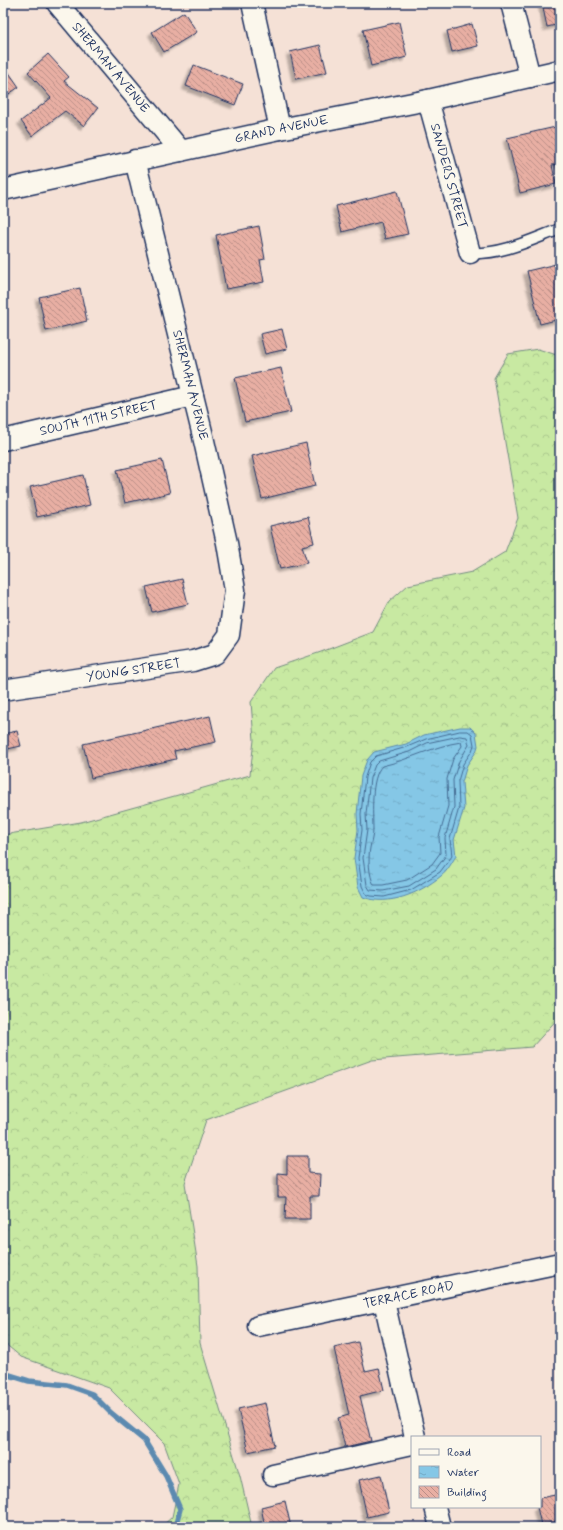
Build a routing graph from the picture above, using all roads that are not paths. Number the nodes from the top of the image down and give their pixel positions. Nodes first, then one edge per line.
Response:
1 (57, 3) edge
2 (252, 3) edge
3 (511, 3) edge
4 (560, 70) edge
5 (530, 77) junction
6 (428, 100) junction
7 (280, 129) junction
8 (181, 151) junction
9 (135, 160) junction
10 (3, 190) edge
11 (560, 229) edge
12 (470, 253) joint
13 (193, 396) junction
14 (3, 440) edge
15 (232, 611) joint
16 (3, 690) edge
17 (560, 1262) edge
18 (384, 1301) junction
19 (258, 1326) dead end
20 (415, 1436) edge
21 (411, 1444) edge
22 (273, 1475) dead end
23 (434, 1508) edge
24 (440, 1527) edge

1 - 8 street, SHERMAN AVENUE
2 - 7 street
3 - 5 street
4 - 5 street, GRAND AVENUE
5 - 6 street, GRAND AVENUE
6 - 7 street, GRAND AVENUE
6 - 12 street, SANDERS STREET
7 - 8 street, GRAND AVENUE
8 - 9 street, GRAND AVENUE
9 - 10 street, GRAND AVENUE
9 - 13 street, SHERMAN AVENUE
11 - 12 lane
13 - 14 street, SOUTH 11TH STREET
13 - 15 street, SHERMAN AVENUE
15 - 16 street, YOUNG STREET
17 - 18 street, TERRACE ROAD
18 - 19 street, TERRACE ROAD
18 - 20 street
21 - 22 street
23 - 24 street

